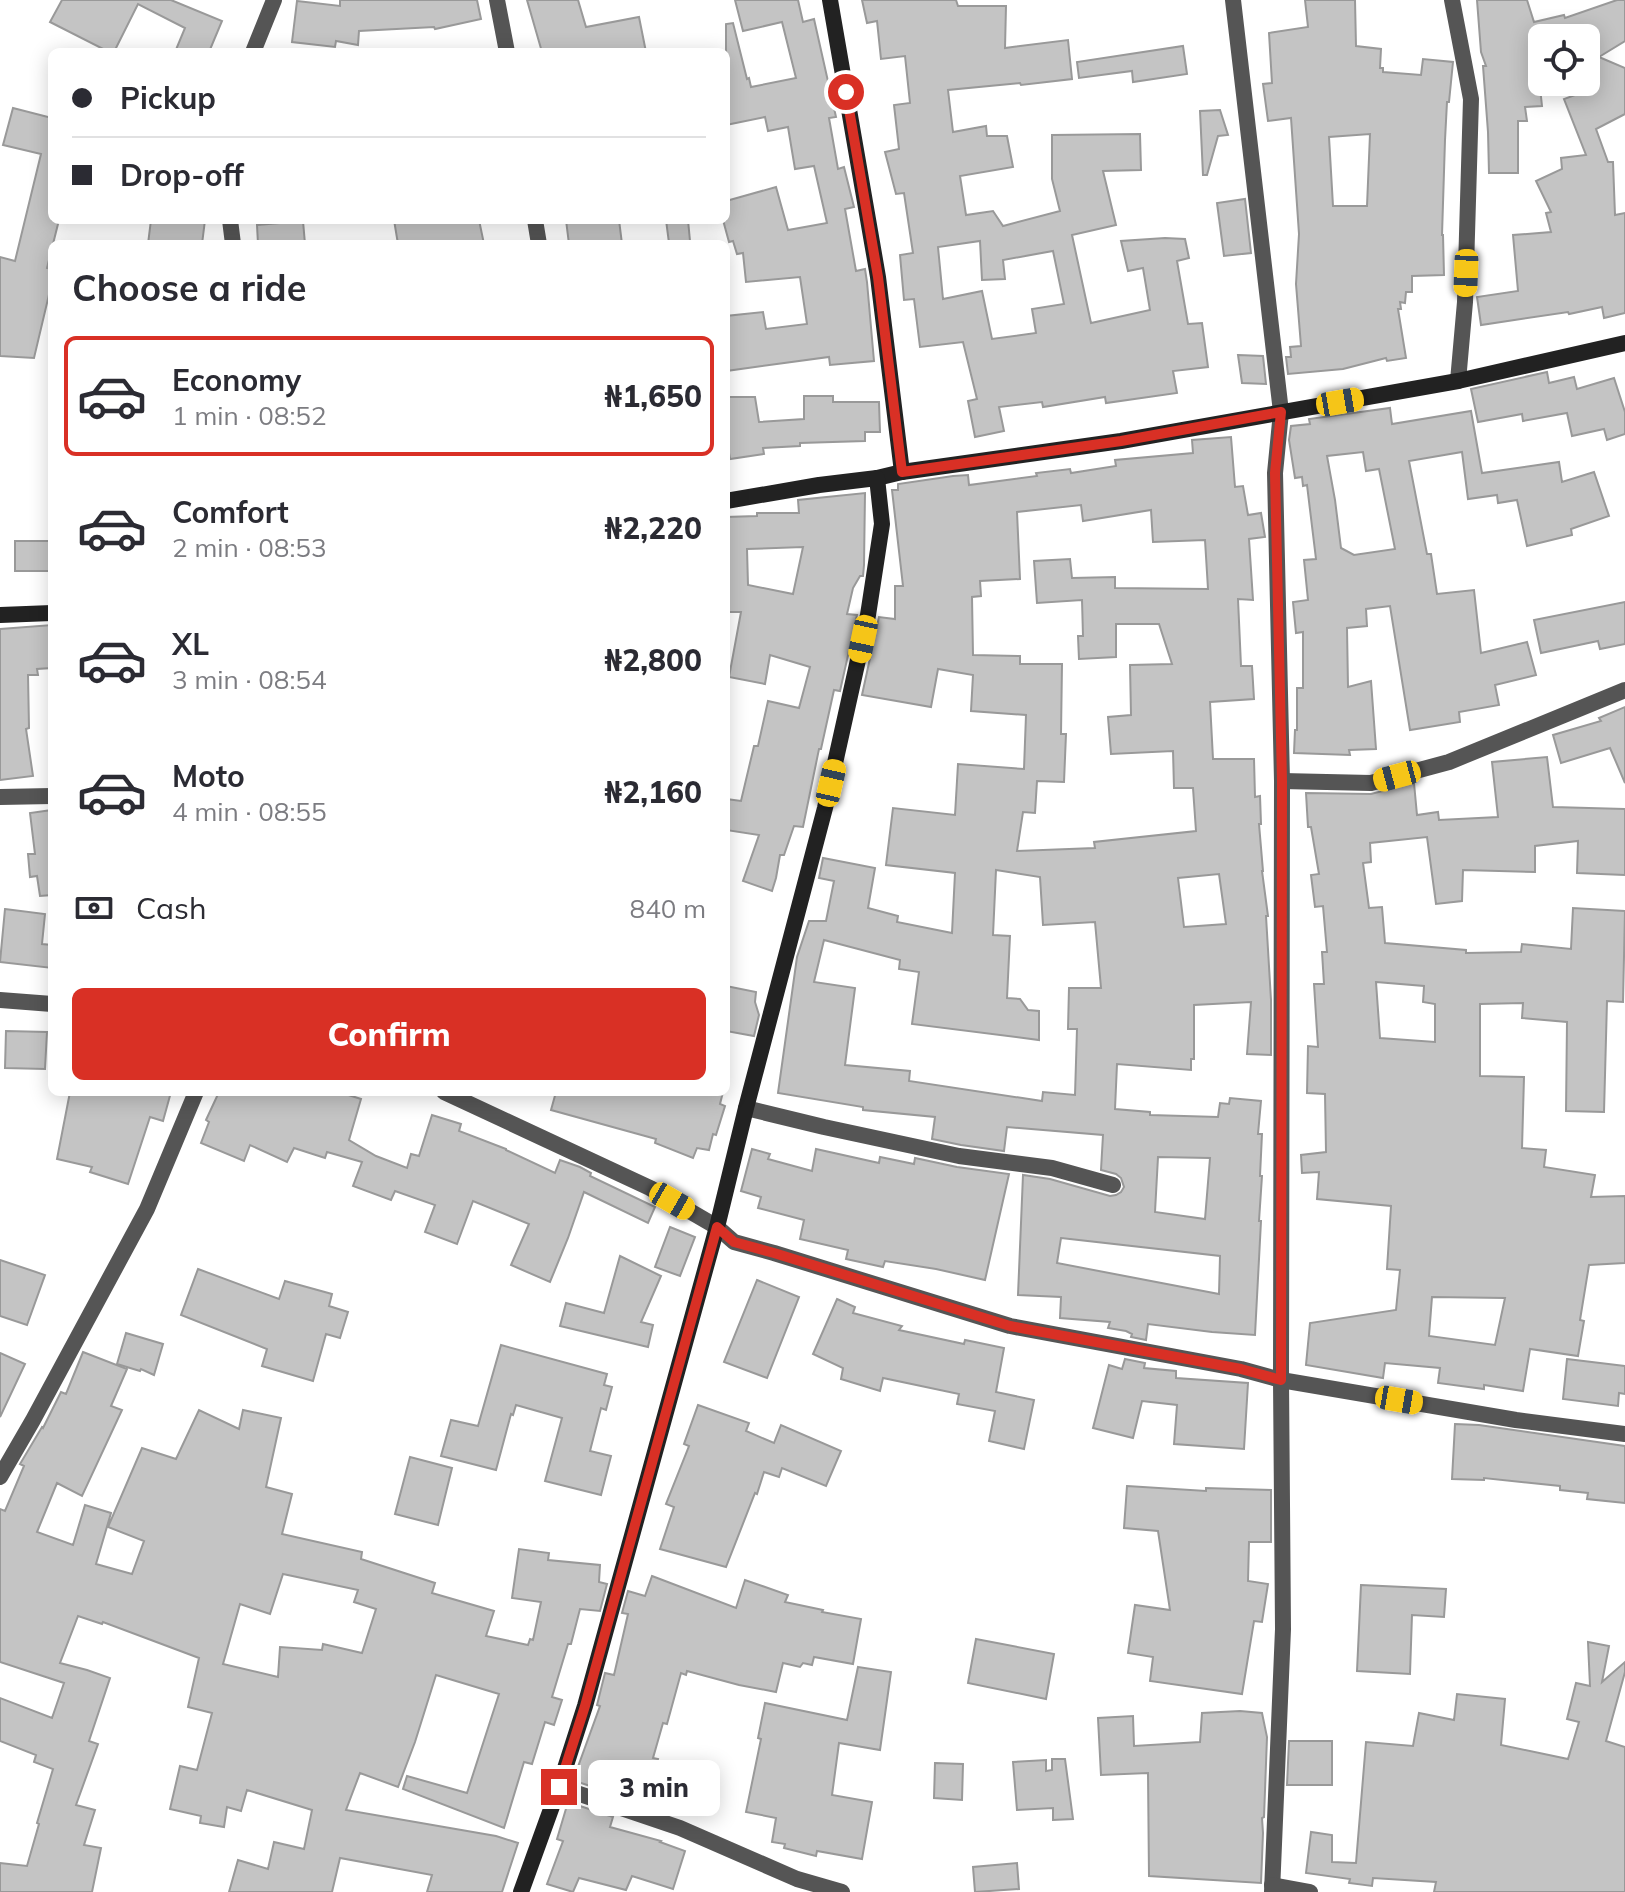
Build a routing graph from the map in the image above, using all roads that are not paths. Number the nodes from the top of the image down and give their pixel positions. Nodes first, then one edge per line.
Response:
1 (274, 0) edge
2 (497, 0) edge
3 (830, 0) edge
4 (1233, 0) edge
5 (1452, 0) edge
6 (255, 48) edge
7 (506, 48) edge
8 (1625, 343) edge
9 (1458, 381) junction
10 (1281, 412) junction
11 (902, 472) junction
12 (877, 478) junction
13 (730, 500) edge
14 (48, 613) edge
15 (0, 615) edge
16 (1625, 690) edge
17 (1282, 781) junction
18 (48, 796) edge
19 (0, 797) edge
20 (0, 1000) edge
21 (48, 1004) edge
22 (194, 1096) edge
23 (453, 1096) edge
24 (746, 1108) junction
25 (1113, 1185) dead end
26 (717, 1227) junction
27 (1281, 1380) junction
28 (1625, 1434) edge
29 (0, 1477) edge
30 (559, 1787) junction
31 (1272, 1889) edge
32 (521, 1892) edge
33 (842, 1892) edge
34 (1310, 1892) edge

1 - 6 street
2 - 7 street
3 - 11 street
4 - 10 street
5 - 9 street
8 - 9 street
9 - 10 street
10 - 11 street
10 - 17 street
11 - 12 street
12 - 13 street
12 - 24 street
14 - 15 street
16 - 17 street
17 - 27 street
18 - 19 street
20 - 21 street
22 - 29 street
23 - 26 street
24 - 25 street
24 - 26 street
26 - 27 street
26 - 30 street
27 - 28 street
27 - 31 street
30 - 32 street
30 - 33 street
31 - 34 street

